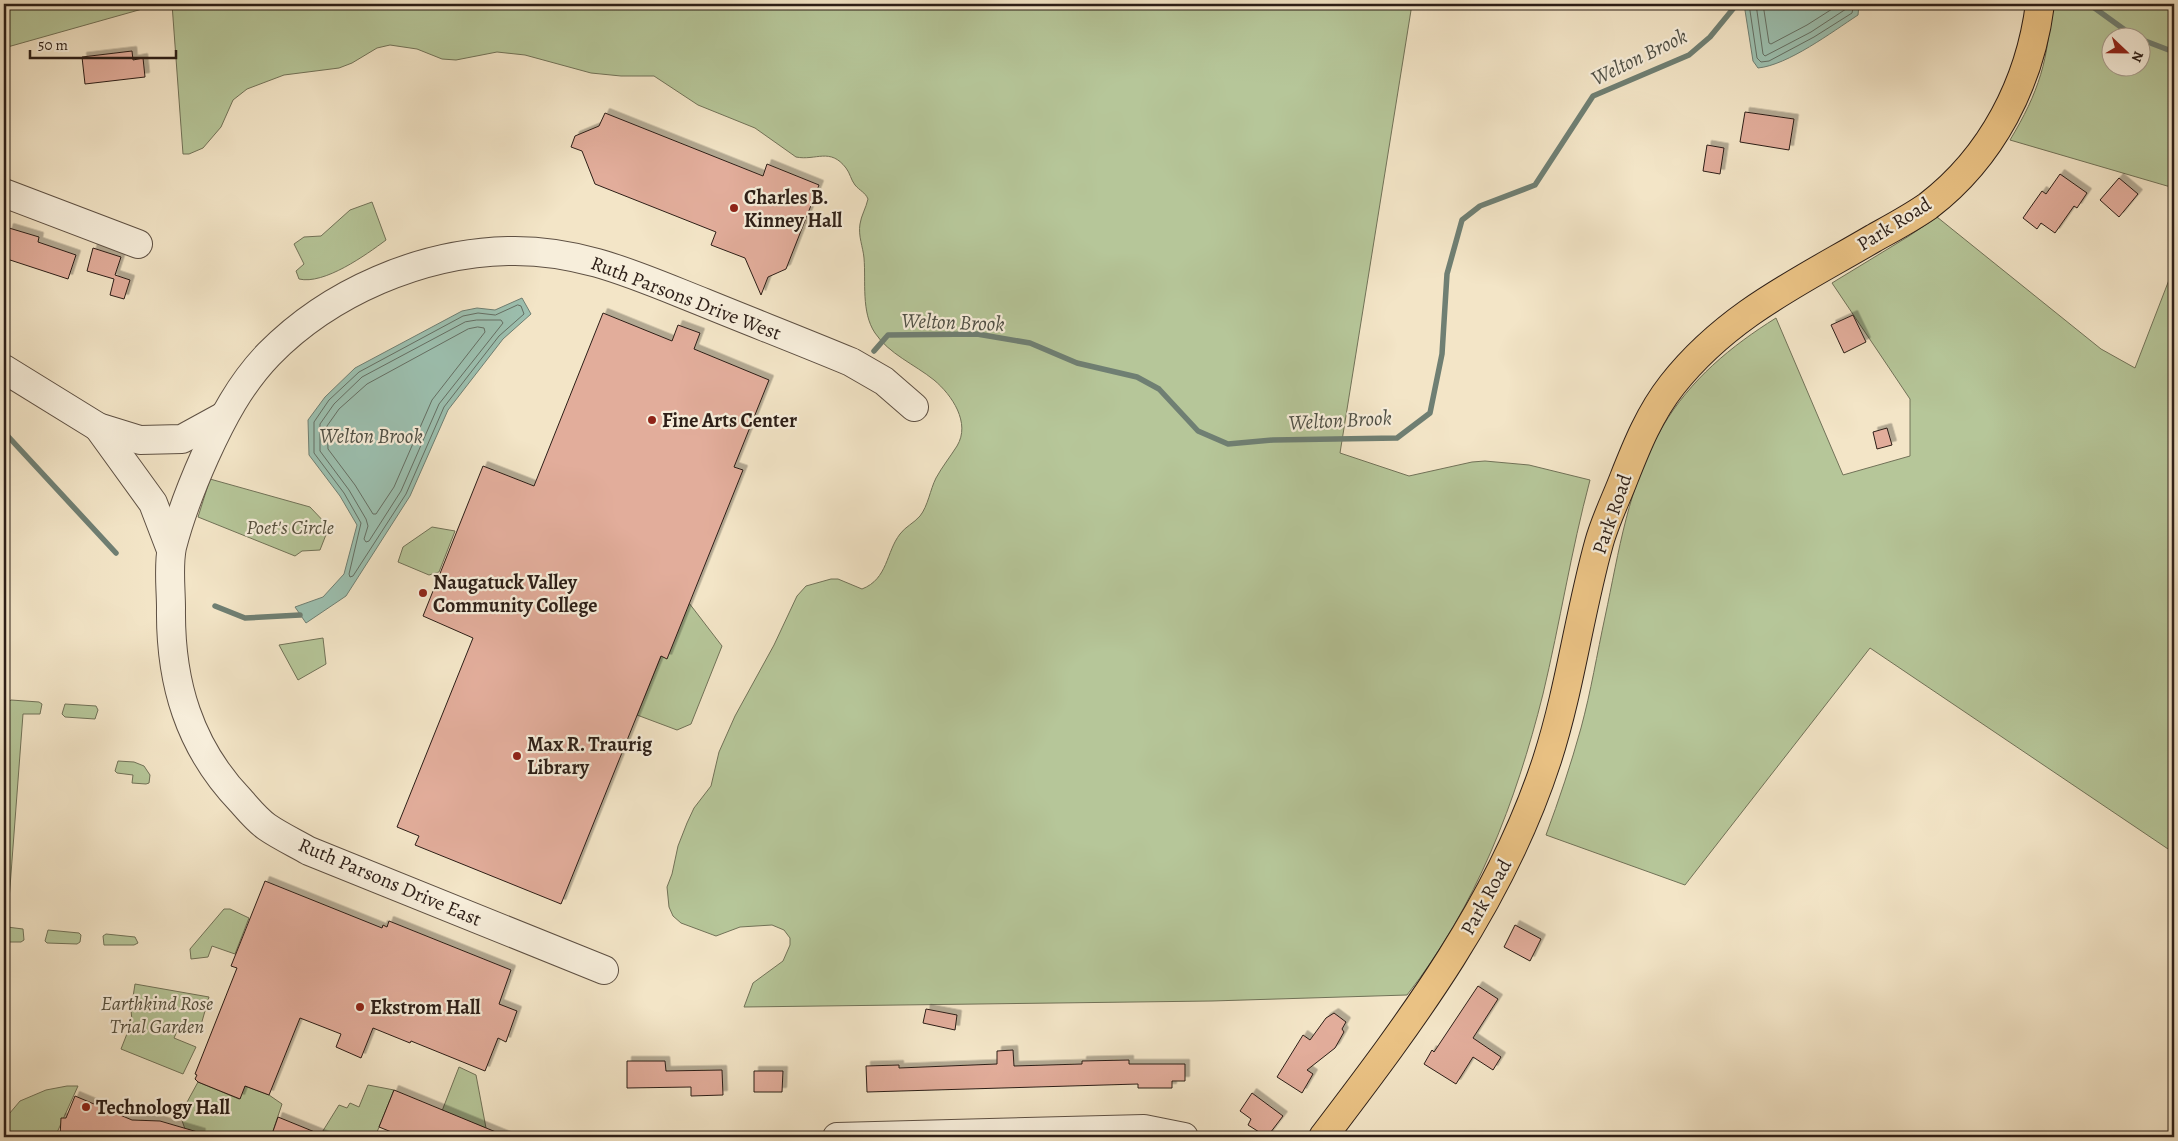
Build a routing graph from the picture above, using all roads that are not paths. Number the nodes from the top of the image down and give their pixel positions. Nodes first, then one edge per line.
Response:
1 (2040, 4) edge
2 (4, 193) edge
3 (138, 244) dead end
4 (4, 369) edge
5 (914, 407) dead end
6 (224, 416) junction
7 (98, 427) junction
8 (171, 550) junction
9 (604, 970) dead end
10 (837, 1137) edge
11 (1184, 1137) edge
12 (1324, 1137) edge

1 - 12 main road, Park Road
2 - 3 street
4 - 7 street
5 - 6 street, Ruth Parsons Drive West
6 - 7 street
6 - 8 street, Ruth Parsons Drive West
7 - 8 street
8 - 9 street, Ruth Parsons Drive East
10 - 11 street

